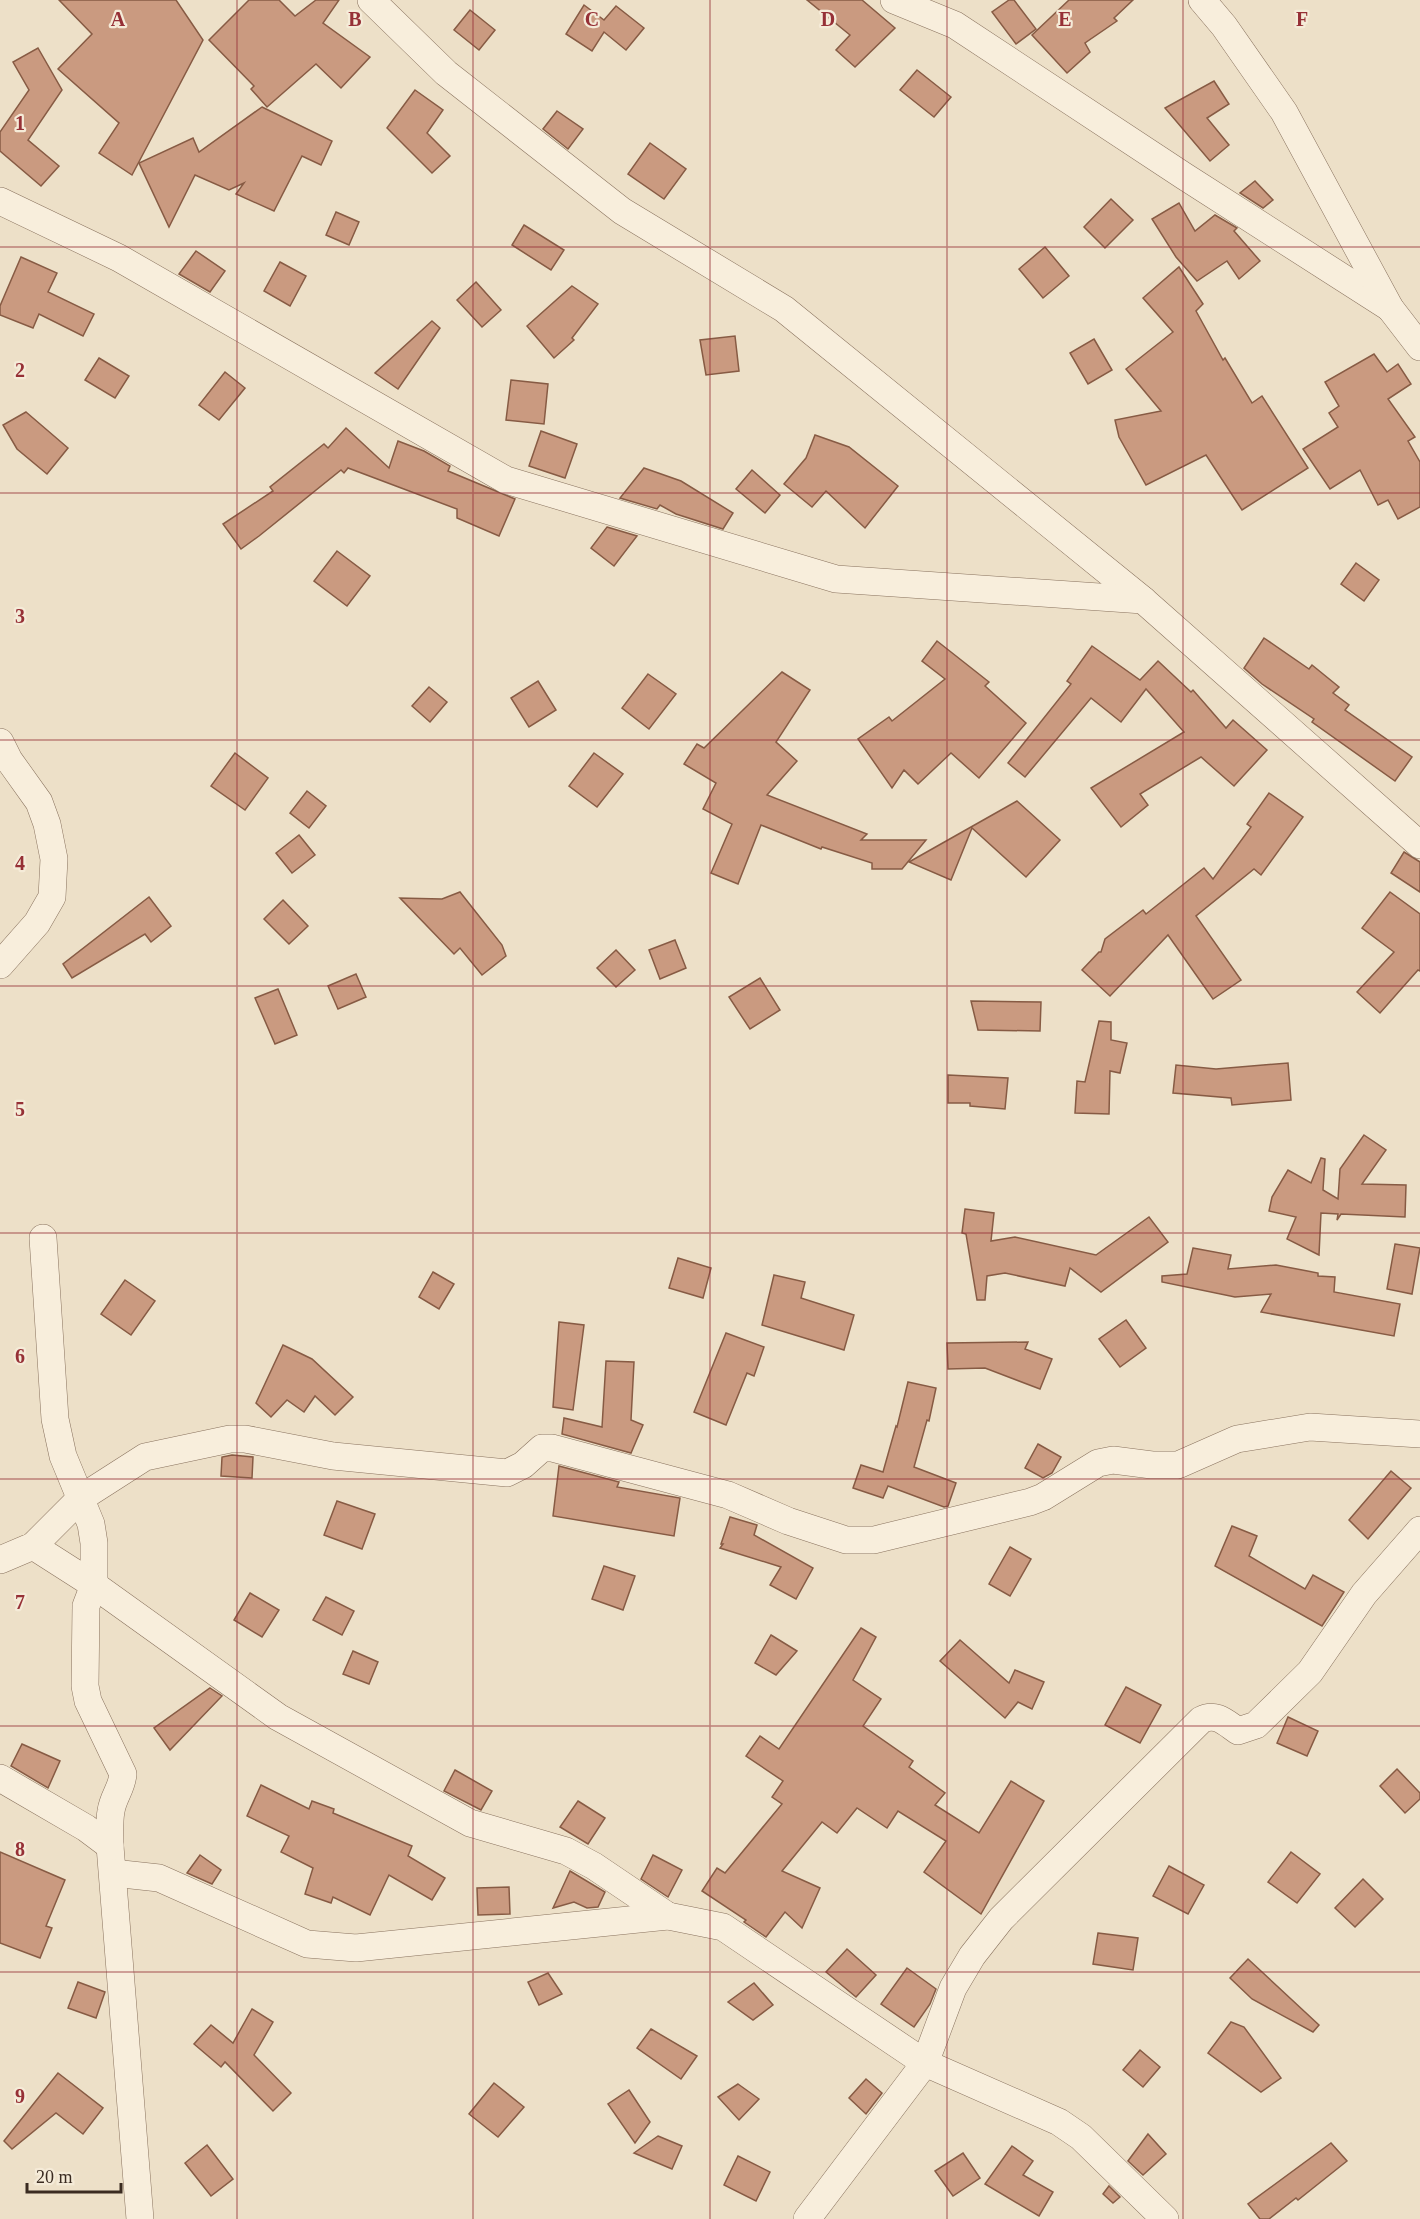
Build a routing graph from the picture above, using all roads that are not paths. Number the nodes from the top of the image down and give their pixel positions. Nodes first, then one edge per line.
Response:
1 (371, 0) edge
2 (894, 0) edge
3 (1202, 0) edge
4 (0, 201) edge
5 (1390, 308) junction
6 (1420, 348) edge
7 (1143, 600) junction
8 (0, 742) edge
9 (1420, 845) edge
10 (0, 965) edge
11 (43, 1238) dead end
12 (1420, 1434) edge
13 (81, 1498) junction
14 (1420, 1530) edge
15 (33, 1546) junction
16 (0, 1560) edge
17 (94, 1585) junction
18 (0, 1778) edge
19 (110, 1846) junction
20 (113, 1873) junction
21 (668, 1916) junction
22 (925, 2063) junction
23 (140, 2219) edge
24 (807, 2219) edge
25 (1165, 2219) edge

1 - 7 street
2 - 5 street
3 - 5 street
4 - 7 street
5 - 6 street
7 - 9 street
8 - 10 street
11 - 13 street
12 - 13 street
13 - 15 street
13 - 17 street
14 - 22 street
15 - 16 street
15 - 17 street
17 - 19 street
17 - 21 street
18 - 19 street
19 - 20 street
20 - 21 street
20 - 23 street
21 - 22 street
22 - 24 street
22 - 25 street

